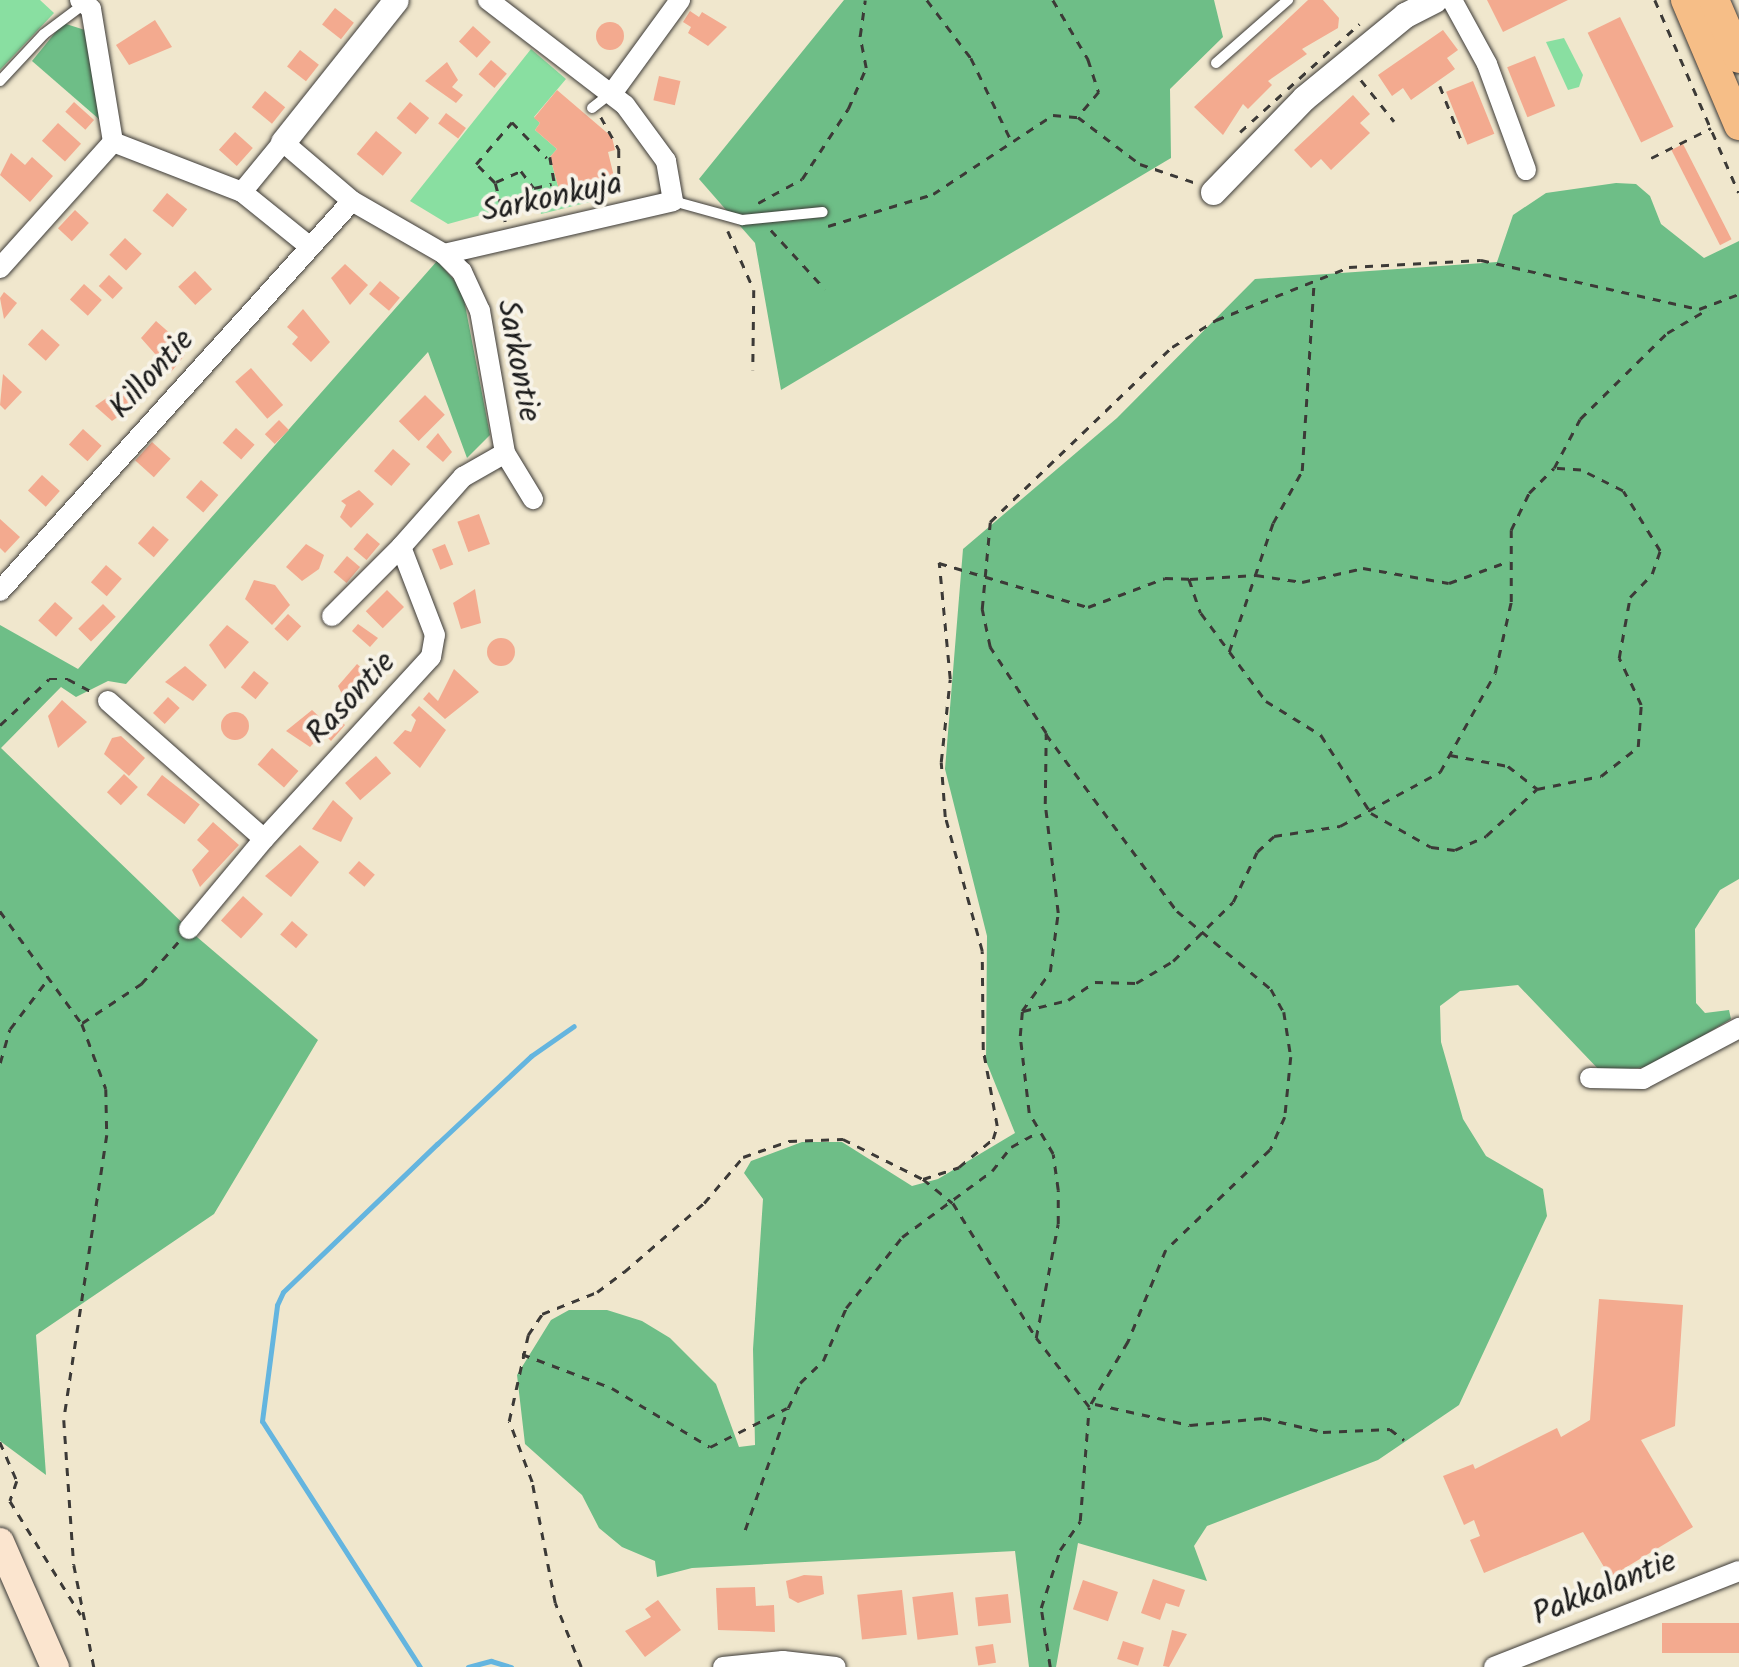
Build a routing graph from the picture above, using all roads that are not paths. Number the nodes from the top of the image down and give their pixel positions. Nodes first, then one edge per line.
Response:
1 (396, 0) edge
2 (488, 0) edge
3 (680, 0) edge
4 (1288, 0) edge
5 (1434, 0) edge
6 (1452, 0) edge
7 (1686, 0) edge
8 (1714, 0) edge
9 (91, 3) edge
10 (1400, 8) edge
11 (1739, 58) edge
12 (1216, 63) dead end
13 (0, 81) edge
14 (613, 92) junction
15 (592, 108) road end
16 (1725, 126) edge
17 (114, 142) junction
18 (284, 142) junction
19 (1526, 170) dead end
20 (1218, 188) road end
21 (242, 192) junction
22 (352, 201) junction
23 (673, 201) junction
24 (823, 212) dead end
25 (309, 246) junction
26 (444, 254) junction
27 (0, 268) edge
28 (505, 453) junction
29 (533, 498) dead end
30 (401, 547) junction
31 (0, 590) edge
32 (332, 616) dead end
33 (108, 701) road end
34 (264, 839) junction
35 (189, 929) road end
36 (1739, 1028) edge
37 (1590, 1078) dead end
38 (0, 1542) edge
39 (1739, 1571) edge
40 (1543, 1656) edge
41 (55, 1667) edge
42 (723, 1667) edge
43 (836, 1667) edge
44 (1494, 1667) edge

1 - 18 street
2 - 14 street
3 - 14 street
4 - 12 lane
5 - 10 street
6 - 19 street
7 - 16 main road
8 - 11 main road
9 - 13 lane
9 - 17 street
10 - 20 street
14 - 15 lane
14 - 23 street
17 - 21 street
17 - 27 street
18 - 21 street
18 - 22 street, Sarkontie
21 - 25 street
22 - 25 street, Killontie
22 - 26 street, Sarkontie
23 - 24 lane
23 - 26 street, Sarkonkuja
25 - 31 street, Killontie
26 - 28 street, Sarkontie
28 - 29 street, Sarkontie
28 - 30 street
30 - 32 street
30 - 34 street, Rasontie
33 - 34 street
34 - 35 street, Rasontie
36 - 37 street
38 - 41 main road
39 - 40 street, Pakkalantie
40 - 44 street, Pakkalantie
42 - 43 street

